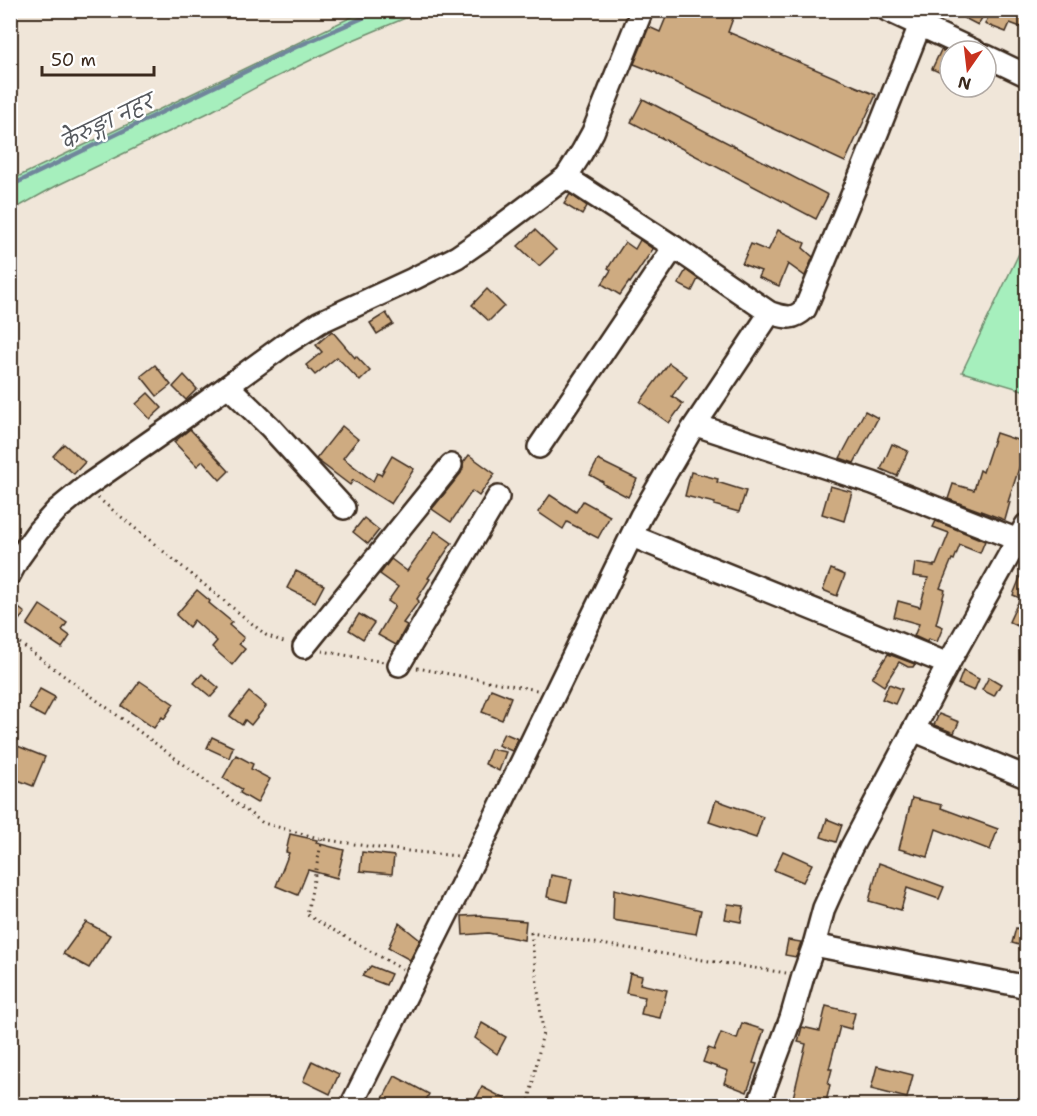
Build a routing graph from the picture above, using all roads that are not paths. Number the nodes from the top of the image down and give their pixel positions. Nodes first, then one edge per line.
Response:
1 (642, 10) edge
2 (887, 10) edge
3 (920, 25) junction
4 (950, 39) edge
5 (998, 62) edge
6 (1026, 75) edge
7 (566, 177) junction
8 (674, 247) junction
9 (770, 313) junction
10 (228, 386) junction
11 (696, 425) junction
12 (539, 447) dead end
13 (451, 465) dead end
14 (498, 497) dead end
15 (344, 508) dead end
16 (1022, 533) edge
17 (632, 536) junction
18 (10, 574) edge
19 (304, 647) dead end
20 (948, 664) junction
21 (399, 665) dead end
22 (913, 730) junction
23 (1026, 777) edge
24 (814, 945) junction
25 (1026, 987) edge
26 (351, 1106) edge
27 (758, 1106) edge

1 - 7 street
2 - 3 street
3 - 4 street
3 - 9 street
5 - 6 street
7 - 8 street
7 - 10 street
8 - 9 street
8 - 12 street
9 - 11 street
10 - 15 street
10 - 18 street
11 - 16 street
11 - 17 street
13 - 19 street
14 - 21 street
16 - 20 street
17 - 20 street
17 - 26 street
20 - 22 street
22 - 23 street
22 - 24 street
24 - 25 street
24 - 27 street

